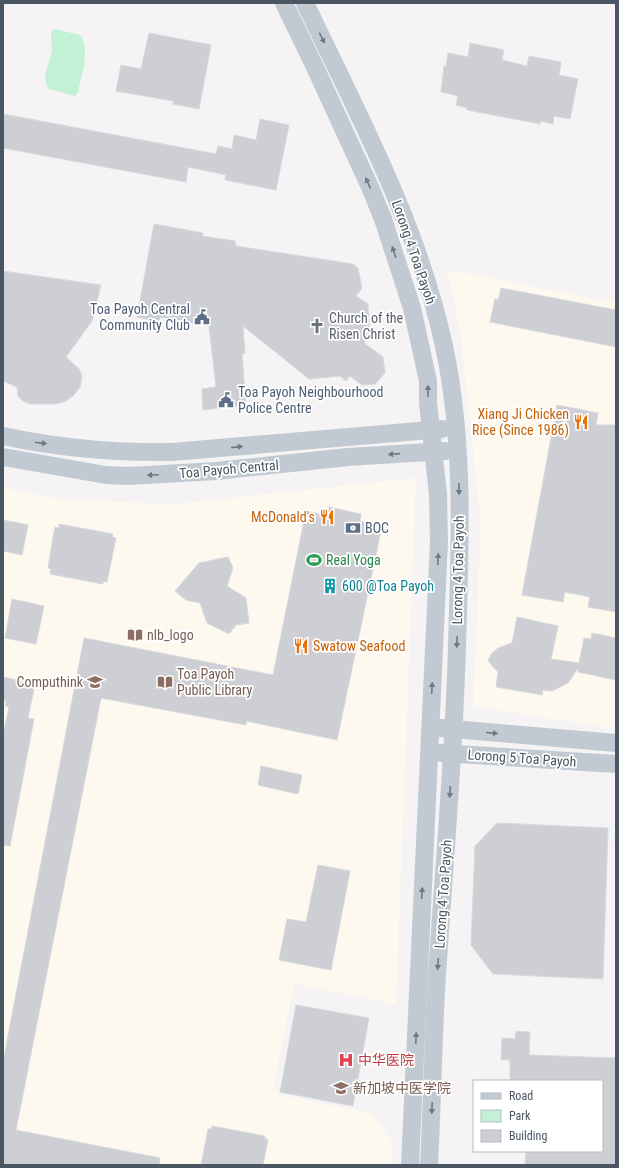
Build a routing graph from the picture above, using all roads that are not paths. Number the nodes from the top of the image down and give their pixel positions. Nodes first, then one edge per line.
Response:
1 (284, 3) edge
2 (305, 3) edge
3 (455, 428) junction
4 (431, 430) junction
5 (3, 436) edge
6 (457, 450) junction
7 (433, 452) junction
8 (3, 457) edge
9 (430, 727) junction
10 (454, 729) junction
11 (616, 743) edge
12 (429, 752) junction
13 (452, 753) junction
14 (616, 764) edge
15 (410, 1165) edge
16 (429, 1165) edge

4 -> 1 street, Lorong 4 Toa Payoh
2 -> 3 street, Lorong 4 Toa Payoh
3 - 4 street, Toa Payoh Central
3 - 6 street, Lorong 4 Toa Payoh
5 -> 4 street, Toa Payoh Central
4 - 7 street, Lorong 4 Toa Payoh
6 - 7 street, Toa Payoh Central
6 -> 10 street, Lorong 4 Toa Payoh
7 -> 8 street, Toa Payoh Central
9 -> 7 street, Lorong 4 Toa Payoh
9 - 10 street, Lorong 5 Toa Payoh
9 - 12 street, Lorong 4 Toa Payoh
10 -> 11 street, Lorong 5 Toa Payoh
10 - 13 street, Lorong 4 Toa Payoh
12 - 13 street, Lorong 5 Toa Payoh
15 -> 12 street, Lorong 4 Toa Payoh
13 - 14 street, Lorong 5 Toa Payoh
13 -> 16 street, Lorong 4 Toa Payoh

